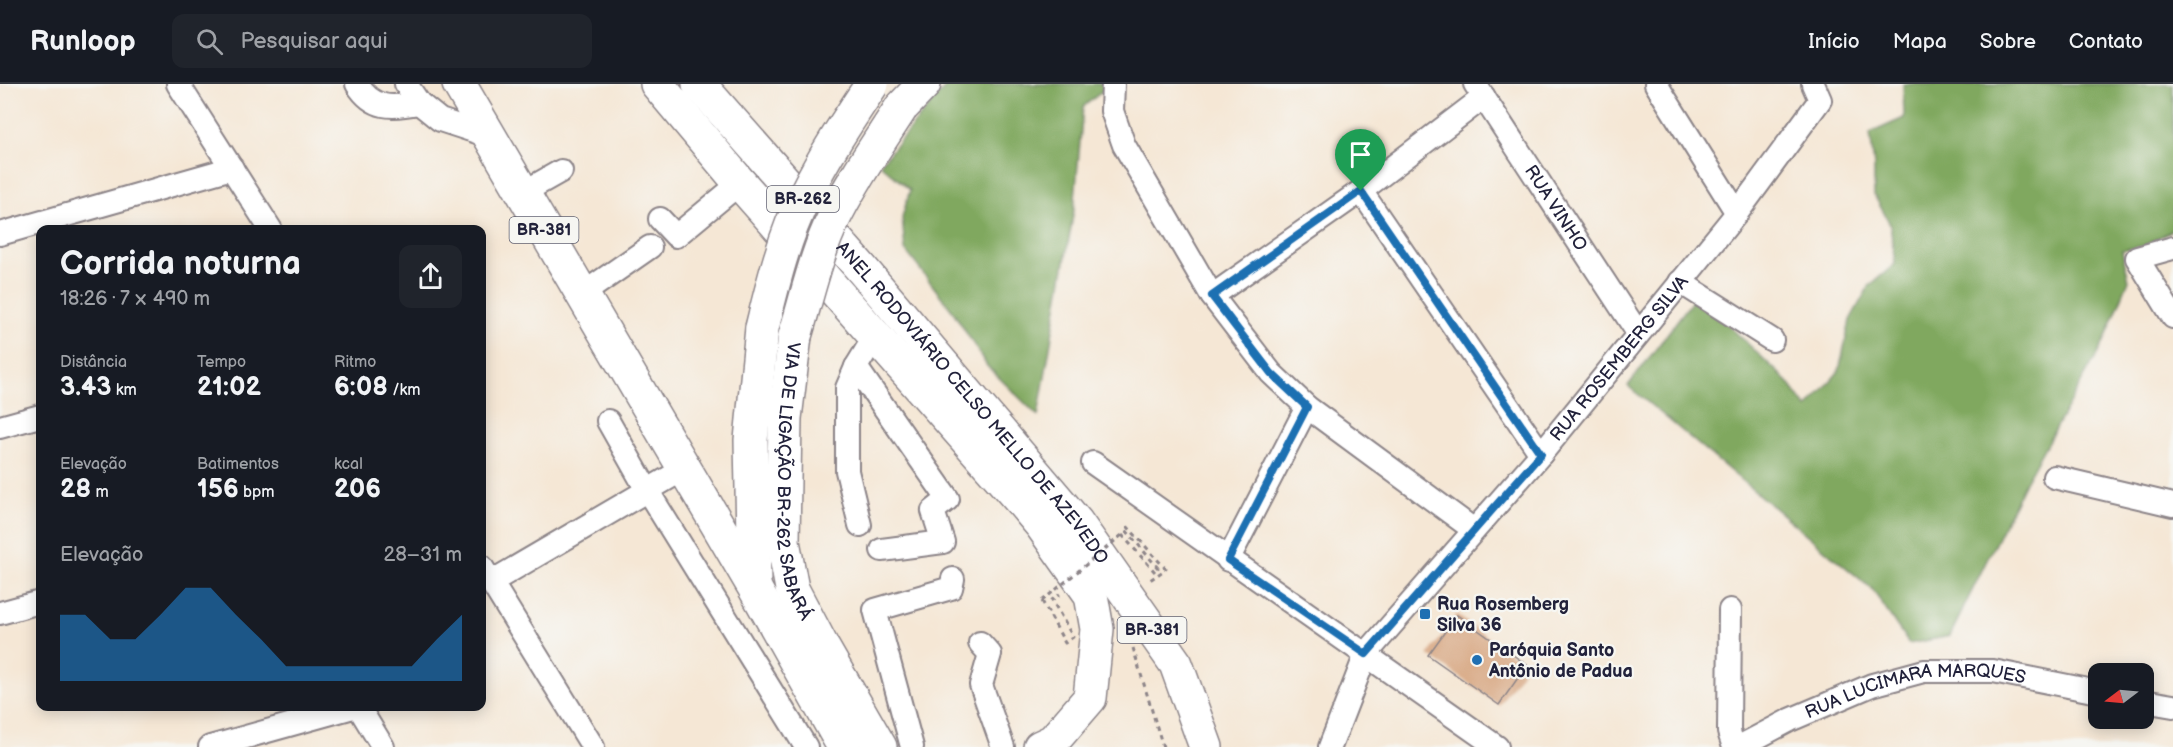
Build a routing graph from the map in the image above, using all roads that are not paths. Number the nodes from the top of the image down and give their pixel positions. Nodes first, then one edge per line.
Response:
1 (178, 84) edge
2 (357, 84) edge
3 (406, 84) edge
4 (459, 84) edge
5 (657, 84) edge
6 (699, 84) edge
7 (873, 84) edge
8 (924, 84) edge
9 (1113, 84) edge
10 (1656, 84) edge
11 (1813, 84) edge
12 (1479, 91) edge
13 (419, 104) junction
14 (489, 136) junction
15 (232, 168) junction
16 (561, 171) dead end
17 (740, 183) junction
18 (1361, 191) junction
19 (522, 193) junction
20 (1737, 213) junction
21 (660, 219) dead end
22 (268, 225) edge
23 (0, 234) edge
24 (650, 247) dead end
25 (2173, 248) edge
26 (1680, 282) junction
27 (581, 295) junction
28 (1212, 296) junction
29 (2173, 317) edge
30 (1638, 333) junction
31 (875, 336) junction
32 (1772, 340) dead end
33 (856, 367) junction
34 (1307, 407) junction
35 (36, 417) edge
36 (608, 421) dead end
37 (0, 427) edge
38 (1541, 454) junction
39 (1093, 463) dead end
40 (684, 469) junction
41 (2054, 477) dead end
42 (648, 490) junction
43 (2173, 504) edge
44 (860, 525) dead end
45 (1474, 530) junction
46 (882, 550) dead end
47 (1228, 560) junction
48 (486, 575) edge
49 (953, 579) dead end
50 (754, 587) junction
51 (36, 603) edge
52 (1730, 610) dead end
53 (0, 613) edge
54 (980, 643) dead end
55 (1366, 654) junction
56 (2088, 690) edge
57 (2154, 703) edge
58 (2173, 706) edge
59 (340, 711) edge
60 (361, 711) edge
61 (882, 745) edge
62 (210, 747) edge
63 (383, 747) edge
64 (593, 747) edge
65 (806, 747) edge
66 (844, 747) edge
67 (912, 747) edge
68 (1003, 747) edge
69 (1040, 747) edge
70 (1206, 747) edge
71 (1330, 747) edge
72 (1497, 747) edge
73 (1734, 747) edge
74 (1738, 747) edge

1 - 15 street
2 - 13 street
3 - 13 street
4 - 14 highway, BR-381
5 - 17 highway
6 - 70 highway, ANEL RODOVIÁRIO CELSO MELLO DE AZEVEDO / BR-381
7 - 50 highway, VIA DE LIGAÇÃO BR-262 SABARÁ / BR-262, bridge
8 - 61 highway, VIA DE LIGAÇÃO BR-262 SABARÁ / BR-262, bridge
9 - 28 street
10 - 20 street
11 - 20 street, RUA ROSEMBERG SILVA
12 - 18 street
12 - 30 street, RUA VINHO
13 - 14 street
14 - 19 highway, BR-381
15 - 22 street
15 - 23 street
16 - 19 street
17 - 21 street
17 - 31 highway
18 - 28 street
18 - 38 street
19 - 27 highway, BR-381
20 - 26 street, RUA ROSEMBERG SILVA
24 - 27 street
25 - 29 street
26 - 30 street, RUA ROSEMBERG SILVA
26 - 32 street
27 - 40 highway, BR-381
28 - 34 street
30 - 38 street, RUA ROSEMBERG SILVA
31 - 33 street
31 - 69 highway
33 - 44 street
33 - 46 street
34 - 45 street
34 - 47 street
35 - 37 street
36 - 42 street
38 - 45 street, RUA ROSEMBERG SILVA
39 - 47 street
40 - 42 street
40 - 50 highway, BR-381
41 - 43 street
42 - 48 street
42 - 65 street
45 - 55 street, RUA ROSEMBERG SILVA
47 - 55 street
48 - 64 street
49 - 67 street
50 - 66 highway, BR-262
51 - 53 street
52 - 73 street
54 - 68 street
55 - 71 street, RUA ROSEMBERG SILVA
55 - 72 street
56 - 74 street, RUA LUCIMARA MARQUES
57 - 58 street
59 - 62 street
60 - 63 street

